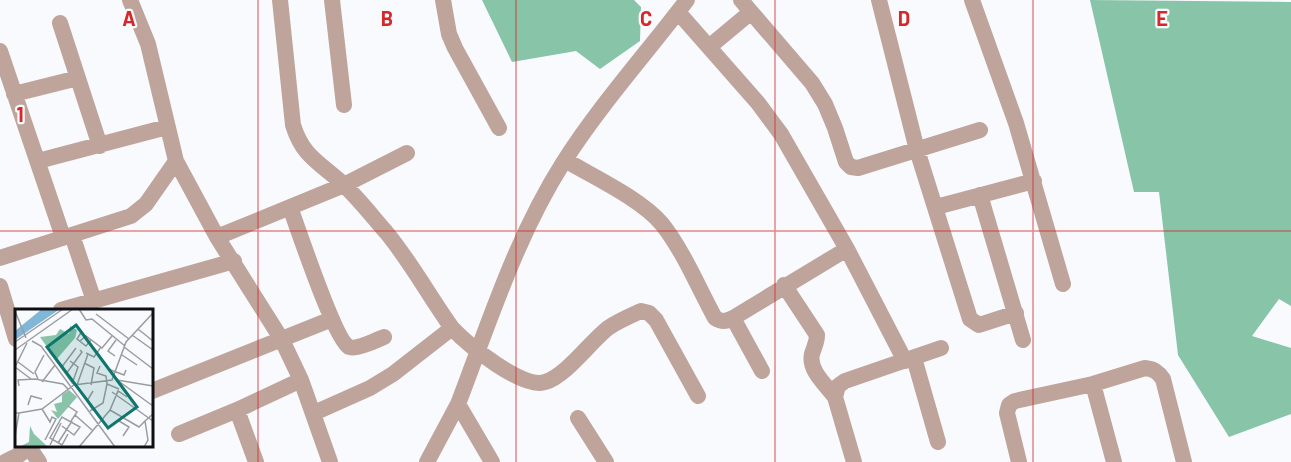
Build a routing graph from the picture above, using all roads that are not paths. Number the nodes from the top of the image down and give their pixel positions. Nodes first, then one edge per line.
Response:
1 (130, 0) edge
2 (280, 0) edge
3 (332, 0) edge
4 (442, 0) edge
5 (879, 0) edge
6 (972, 0) edge
7 (683, 6) edge
8 (746, 6) edge
9 (60, 23) dead end
10 (709, 47) junction
11 (0, 51) edge
12 (78, 78) junction
13 (14, 94) junction
14 (344, 105) dead end
15 (167, 127) junction
16 (499, 128) dead end
17 (980, 130) dead end
18 (100, 146) junction
19 (917, 150) junction
20 (407, 153) dead end
21 (565, 160) junction
22 (38, 161) junction
23 (176, 161) junction
24 (1034, 180) junction
25 (344, 184) junction
26 (980, 195) junction
27 (290, 207) junction
28 (936, 207) junction
29 (68, 236) junction
30 (217, 237) junction
31 (847, 249) junction
32 (0, 258) edge
33 (234, 261) junction
34 (1063, 284) dead end
35 (784, 285) junction
36 (0, 286) edge
37 (94, 301) junction
38 (65, 309) edge
39 (1016, 313) junction
40 (732, 318) junction
41 (333, 319) junction
42 (452, 328) junction
43 (15, 336) edge
44 (384, 337) dead end
45 (282, 340) junction
46 (1023, 340) dead end
47 (941, 348) dead end
48 (479, 351) junction
49 (909, 359) junction
50 (762, 371) dead end
51 (301, 380) junction
52 (1093, 384) junction
53 (153, 391) edge
54 (698, 396) dead end
55 (835, 397) junction
56 (459, 404) junction
57 (237, 410) junction
58 (314, 413) junction
59 (578, 418) dead end
60 (179, 434) dead end
61 (938, 442) dead end
62 (28, 447) edge
63 (31, 447) edge
64 (603, 461) edge
65 (5, 462) edge
66 (39, 462) edge
67 (256, 462) edge
68 (330, 462) edge
69 (427, 462) edge
70 (492, 462) edge
71 (854, 462) edge
72 (1020, 462) edge
73 (1114, 462) edge
74 (1184, 462) edge

1 - 15 street
2 - 25 street
3 - 14 street
4 - 16 street
5 - 19 street
6 - 24 street
7 - 10 street
7 - 21 street
8 - 10 street
8 - 19 street
9 - 12 street
10 - 31 street
11 - 13 street
12 - 13 street
12 - 18 street
13 - 22 street
15 - 18 street
15 - 23 street
17 - 19 street
18 - 22 street
19 - 28 street
20 - 25 street
21 - 40 street
21 - 48 street
22 - 29 street
23 - 29 street
23 - 30 street
24 - 26 street
24 - 34 street
25 - 27 street
25 - 42 street
26 - 28 street
26 - 39 street
27 - 30 street
27 - 41 street
28 - 39 street
29 - 32 street
29 - 37 street
30 - 33 street
31 - 35 street
31 - 49 street
33 - 37 street
33 - 45 street
35 - 40 street
35 - 55 street
36 - 43 street
37 - 38 street
39 - 46 street
40 - 50 street
41 - 44 street
41 - 45 street
42 - 48 street
42 - 58 street
45 - 51 street
45 - 53 street
47 - 49 street
48 - 54 street
48 - 56 street
49 - 55 street
49 - 61 street
51 - 57 street
51 - 58 street
52 - 72 street
52 - 73 street
52 - 74 street
55 - 71 street
56 - 69 street
56 - 70 street
57 - 60 street
57 - 67 street
58 - 68 street
59 - 64 street
62 - 65 street
63 - 66 street

